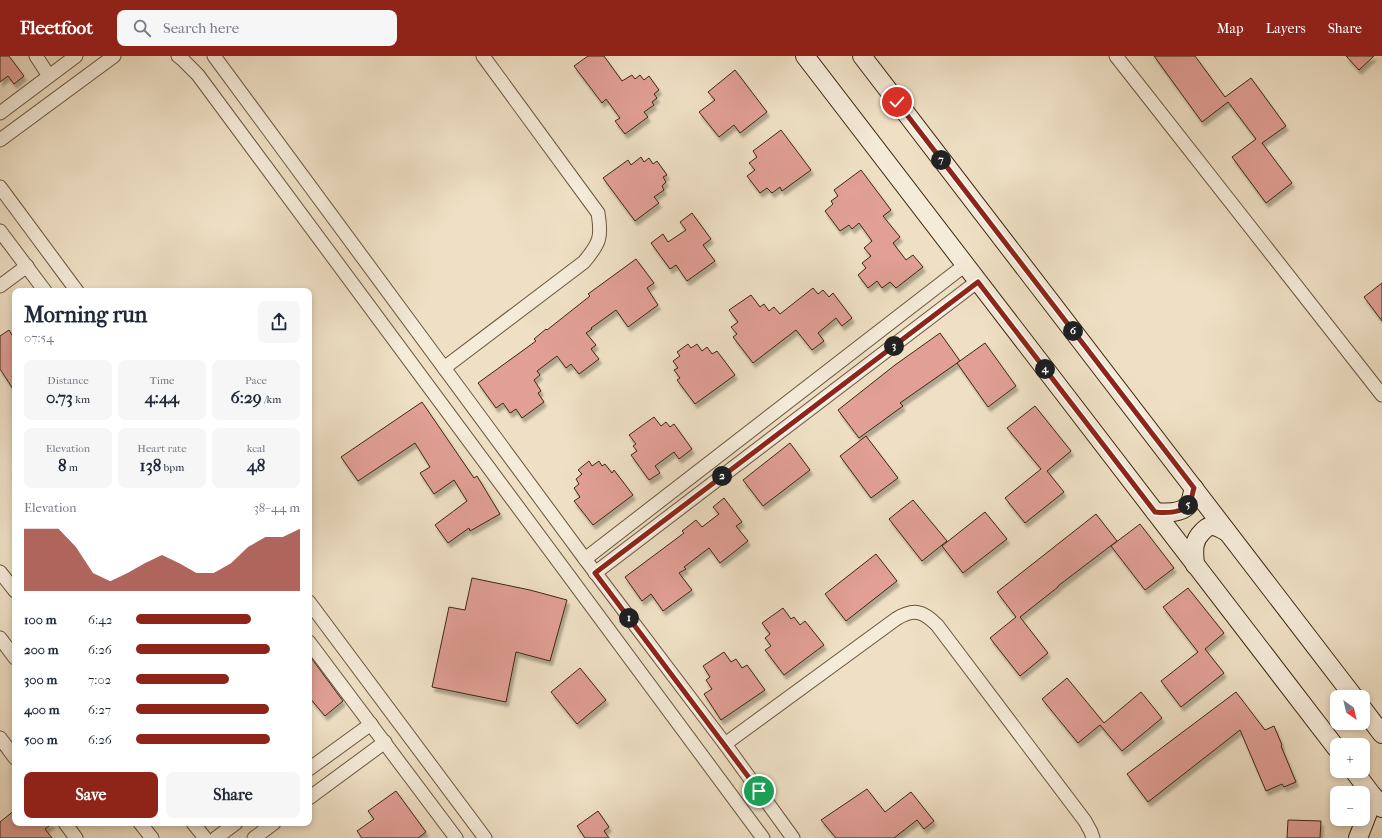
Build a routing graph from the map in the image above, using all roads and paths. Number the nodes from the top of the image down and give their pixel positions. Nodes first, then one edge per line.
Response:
1 (36, 56) edge
2 (76, 56) edge
3 (114, 56) edge
4 (178, 56) edge
5 (214, 56) edge
6 (483, 56) edge
7 (805, 56) edge
8 (862, 56) edge
9 (1116, 56) edge
10 (49, 76) junction
11 (0, 112) edge
12 (0, 140) edge
13 (0, 187) edge
14 (0, 231) edge
15 (965, 265) junction
16 (26, 266) junction
17 (978, 282) junction
18 (0, 286) edge
19 (43, 288) edge
20 (75, 288) edge
21 (444, 368) junction
22 (1382, 395) edge
23 (1194, 488) junction
24 (1155, 512) junction
25 (1227, 532) junction
26 (584, 559) junction
27 (1195, 565) junction
28 (0, 572) edge
29 (595, 573) junction
30 (12, 587) edge
31 (312, 606) edge
32 (0, 638) edge
33 (312, 646) edge
34 (12, 654) edge
35 (1349, 690) edge
36 (1370, 718) edge
37 (370, 724) junction
38 (1382, 734) edge
39 (0, 738) edge
40 (1330, 740) edge
41 (385, 742) junction
42 (724, 744) junction
43 (12, 754) edge
44 (312, 767) edge
45 (1359, 778) edge
46 (312, 796) edge
47 (1378, 802) edge
48 (67, 826) edge
49 (142, 826) edge
50 (195, 826) edge
51 (232, 826) edge
52 (270, 826) edge
53 (76, 838) edge
54 (152, 838) edge
55 (205, 838) edge
56 (216, 838) edge
57 (254, 838) edge
58 (456, 838) edge
59 (484, 838) edge
60 (763, 838) edge
61 (793, 838) edge
62 (1093, 838) edge
63 (1358, 838) edge

1 - 10 street
2 - 10 street
3 - 12 street
4 - 60 street
5 - 21 street
6 - 21 street
7 - 15 street
8 - 23 street
9 - 22 street
10 - 11 street
13 - 20 street
14 - 16 street
15 - 17 street
15 - 26 street
16 - 18 street
16 - 19 street
17 - 24 street
17 - 29 street
21 - 26 street
23 - 24 street
23 - 25 street
24 - 27 street
25 - 27 street
25 - 35 street
26 - 29 street
27 - 40 street
28 - 30 street
29 - 42 street
31 - 59 street
32 - 34 street
33 - 37 street
36 - 38 street
37 - 41 street
37 - 44 street
39 - 43 street
41 - 46 street
41 - 58 street
42 - 61 street
42 - 62 street
45 - 47 street
47 - 63 street
48 - 53 street
49 - 54 street
50 - 55 street
51 - 56 street
52 - 57 street

